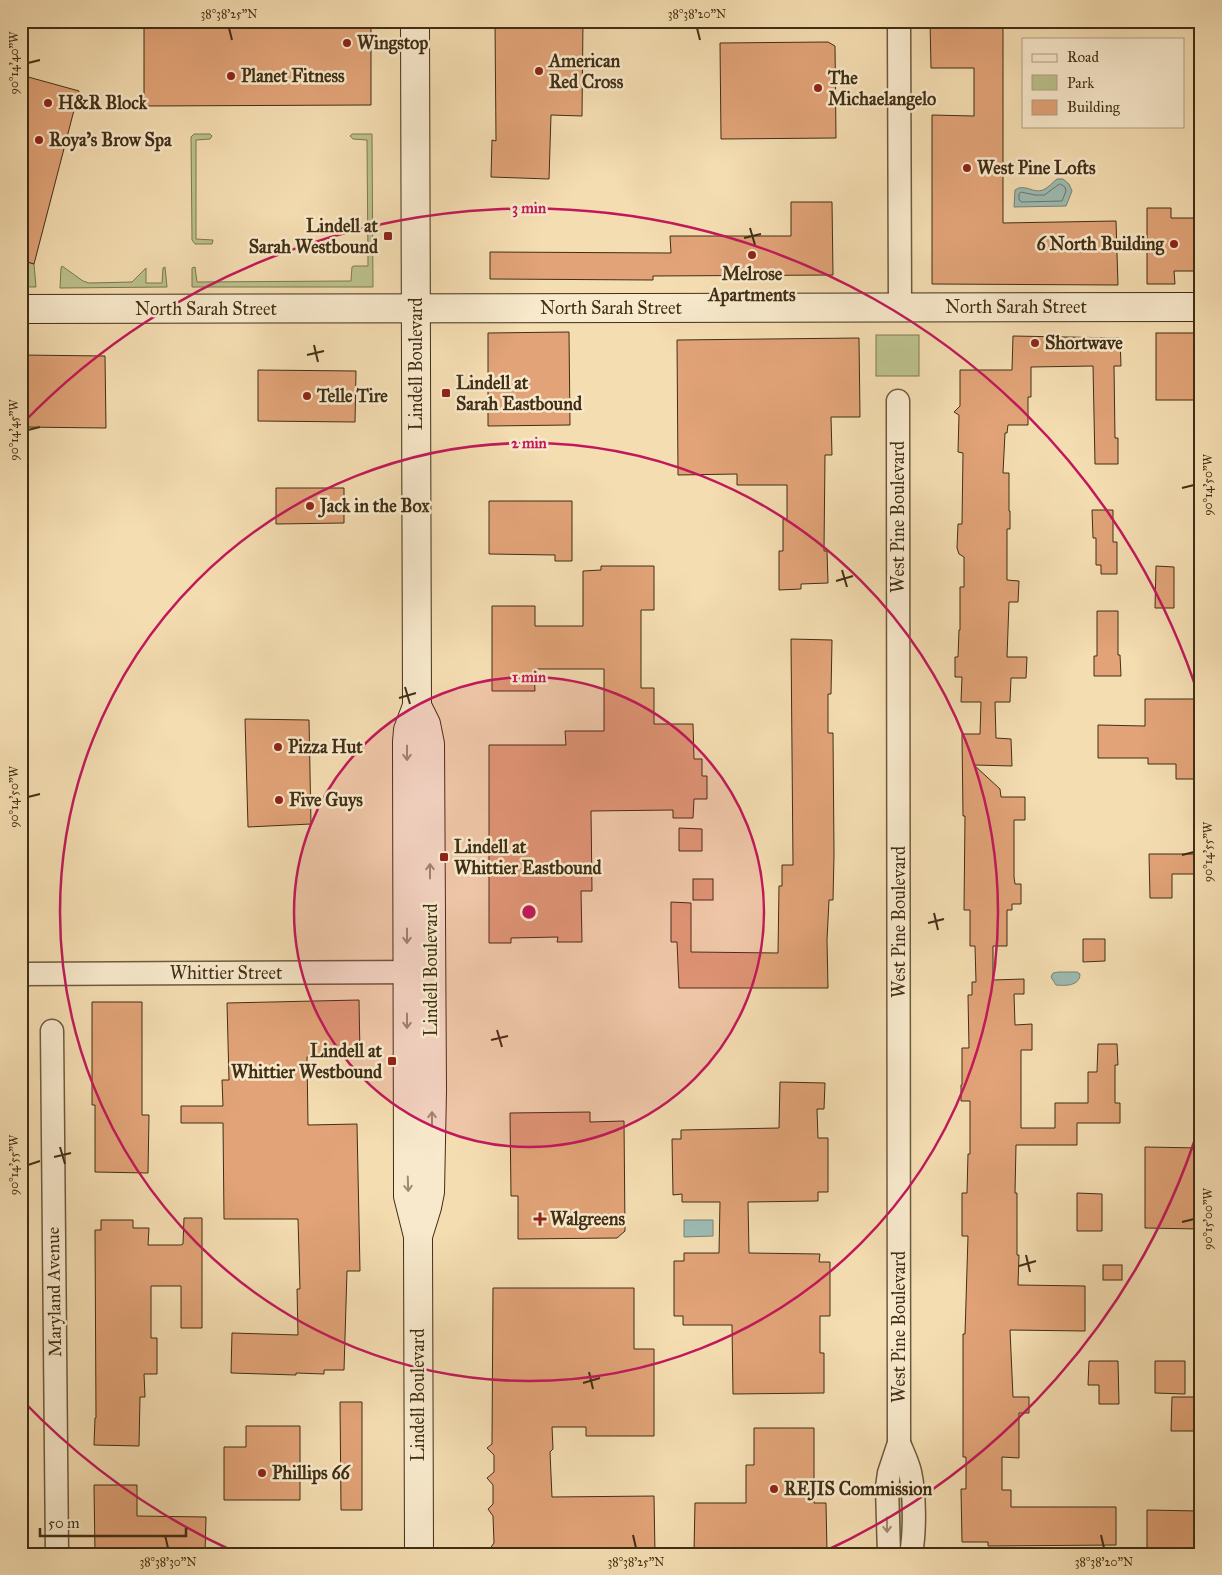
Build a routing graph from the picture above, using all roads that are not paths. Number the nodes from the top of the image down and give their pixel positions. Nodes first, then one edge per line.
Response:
1 (415, 21) edge
2 (898, 21) edge
3 (1201, 307) edge
4 (900, 308) junction
5 (21, 309) edge
6 (416, 309) junction
7 (898, 401) dead end
8 (419, 972) junction
9 (21, 974) edge
10 (52, 1031) dead end
11 (899, 1443) junction
12 (57, 1554) edge
13 (419, 1554) edge
14 (889, 1554) edge
15 (911, 1554) edge

1 - 6 main road, Lindell Boulevard
2 - 4 street
3 - 4 main road, North Sarah Street
4 - 6 main road, North Sarah Street
5 - 6 main road, North Sarah Street
6 - 8 main road, Lindell Boulevard
7 - 11 street, West Pine Boulevard
8 - 9 street, Whittier Street
8 - 13 main road, Lindell Boulevard
10 - 12 street, Maryland Avenue
11 -> 14 street, West Pine Boulevard
11 - 15 street, West Pine Boulevard

